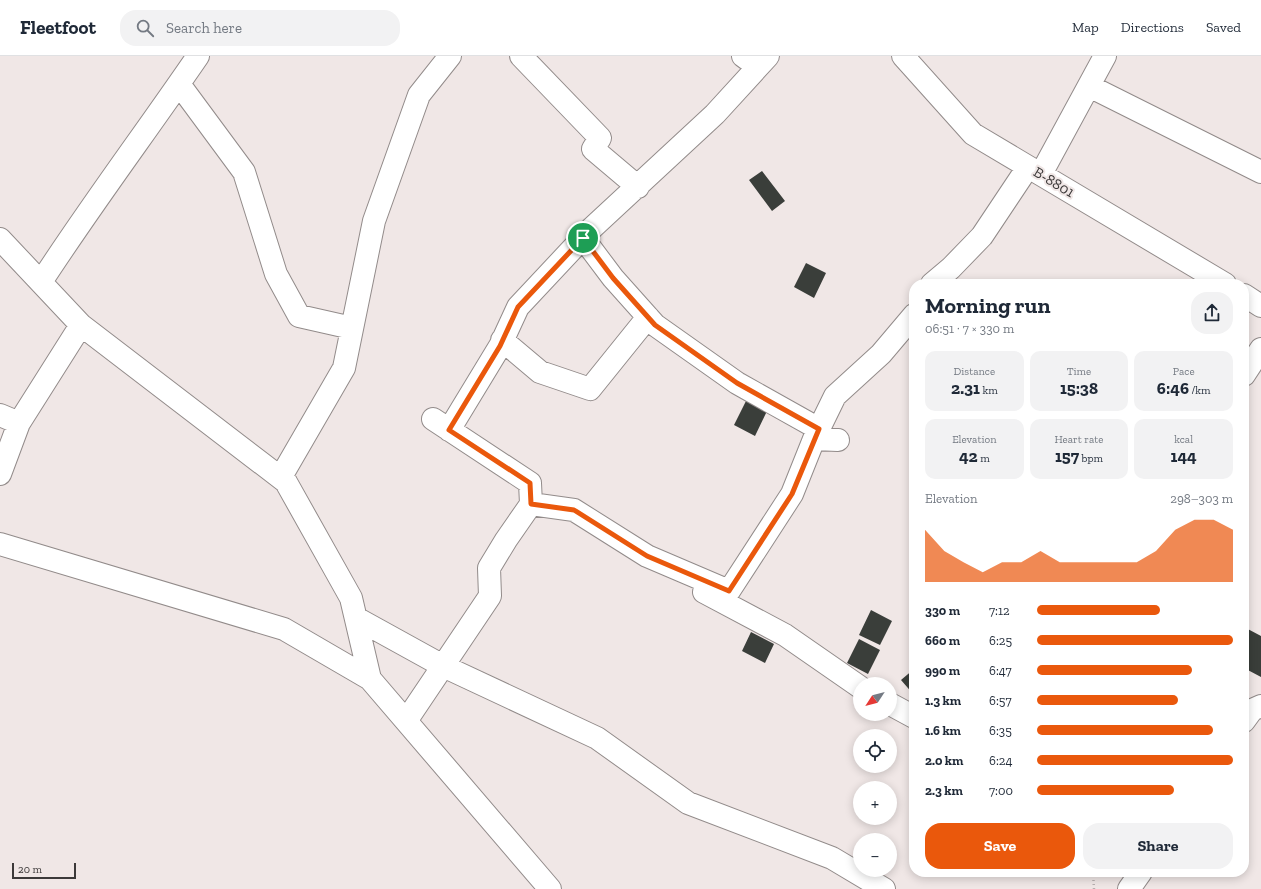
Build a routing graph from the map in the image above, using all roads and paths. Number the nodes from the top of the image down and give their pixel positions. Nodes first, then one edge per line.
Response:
1 (198, 56) edge
2 (450, 56) edge
3 (521, 56) edge
4 (903, 56) edge
5 (1105, 56) edge
6 (756, 60) edge
7 (179, 84) junction
8 (1089, 86) junction
9 (1035, 171) junction
10 (1261, 172) edge
11 (638, 187) junction
12 (583, 238) junction
13 (0, 239) edge
14 (938, 279) edge
15 (1217, 279) edge
16 (41, 282) junction
17 (1249, 298) edge
18 (1261, 306) edge
19 (648, 317) junction
20 (909, 321) edge
21 (81, 325) junction
22 (352, 328) junction
23 (502, 340) junction
24 (1261, 349) edge
25 (1249, 367) edge
26 (9, 419) edge
27 (817, 434) junction
28 (838, 440) dead end
29 (0, 474) edge
30 (286, 482) junction
31 (531, 504) junction
32 (0, 544) edge
33 (694, 576) junction
34 (356, 618) junction
35 (443, 666) junction
36 (370, 679) junction
37 (853, 682) edge
38 (1261, 695) edge
39 (1249, 699) edge
40 (1261, 706) edge
41 (897, 708) edge
42 (909, 714) edge
43 (1249, 714) edge
44 (406, 721) junction
45 (1093, 877) edge
46 (1137, 877) edge
47 (550, 889) edge
48 (884, 889) edge
49 (1094, 889) edge
50 (1129, 889) edge

1 - 7 street
2 - 22 street
3 - 11 street
4 - 9 street, B-8801
5 - 8 street
6 - 11 street
7 - 16 street
7 - 22 street
8 - 9 street
8 - 10 street
9 - 14 street
9 - 15 street, B-8801
11 - 12 street
12 - 19 street
12 - 23 street
13 - 16 street
16 - 21 street
17 - 18 street
19 - 23 street
19 - 27 street
20 - 27 street
21 - 26 street
21 - 30 street
22 - 30 street
23 - 31 street
24 - 25 street
26 - 29 street
27 - 28 street
27 - 33 street
30 - 34 street
31 - 33 street
31 - 35 street
32 - 36 street
33 - 37 street
34 - 35 street
34 - 36 street
35 - 44 street
35 - 48 street
36 - 44 street
38 - 39 street
40 - 43 street
41 - 42 street
44 - 47 street
45 - 49 path
46 - 50 street

